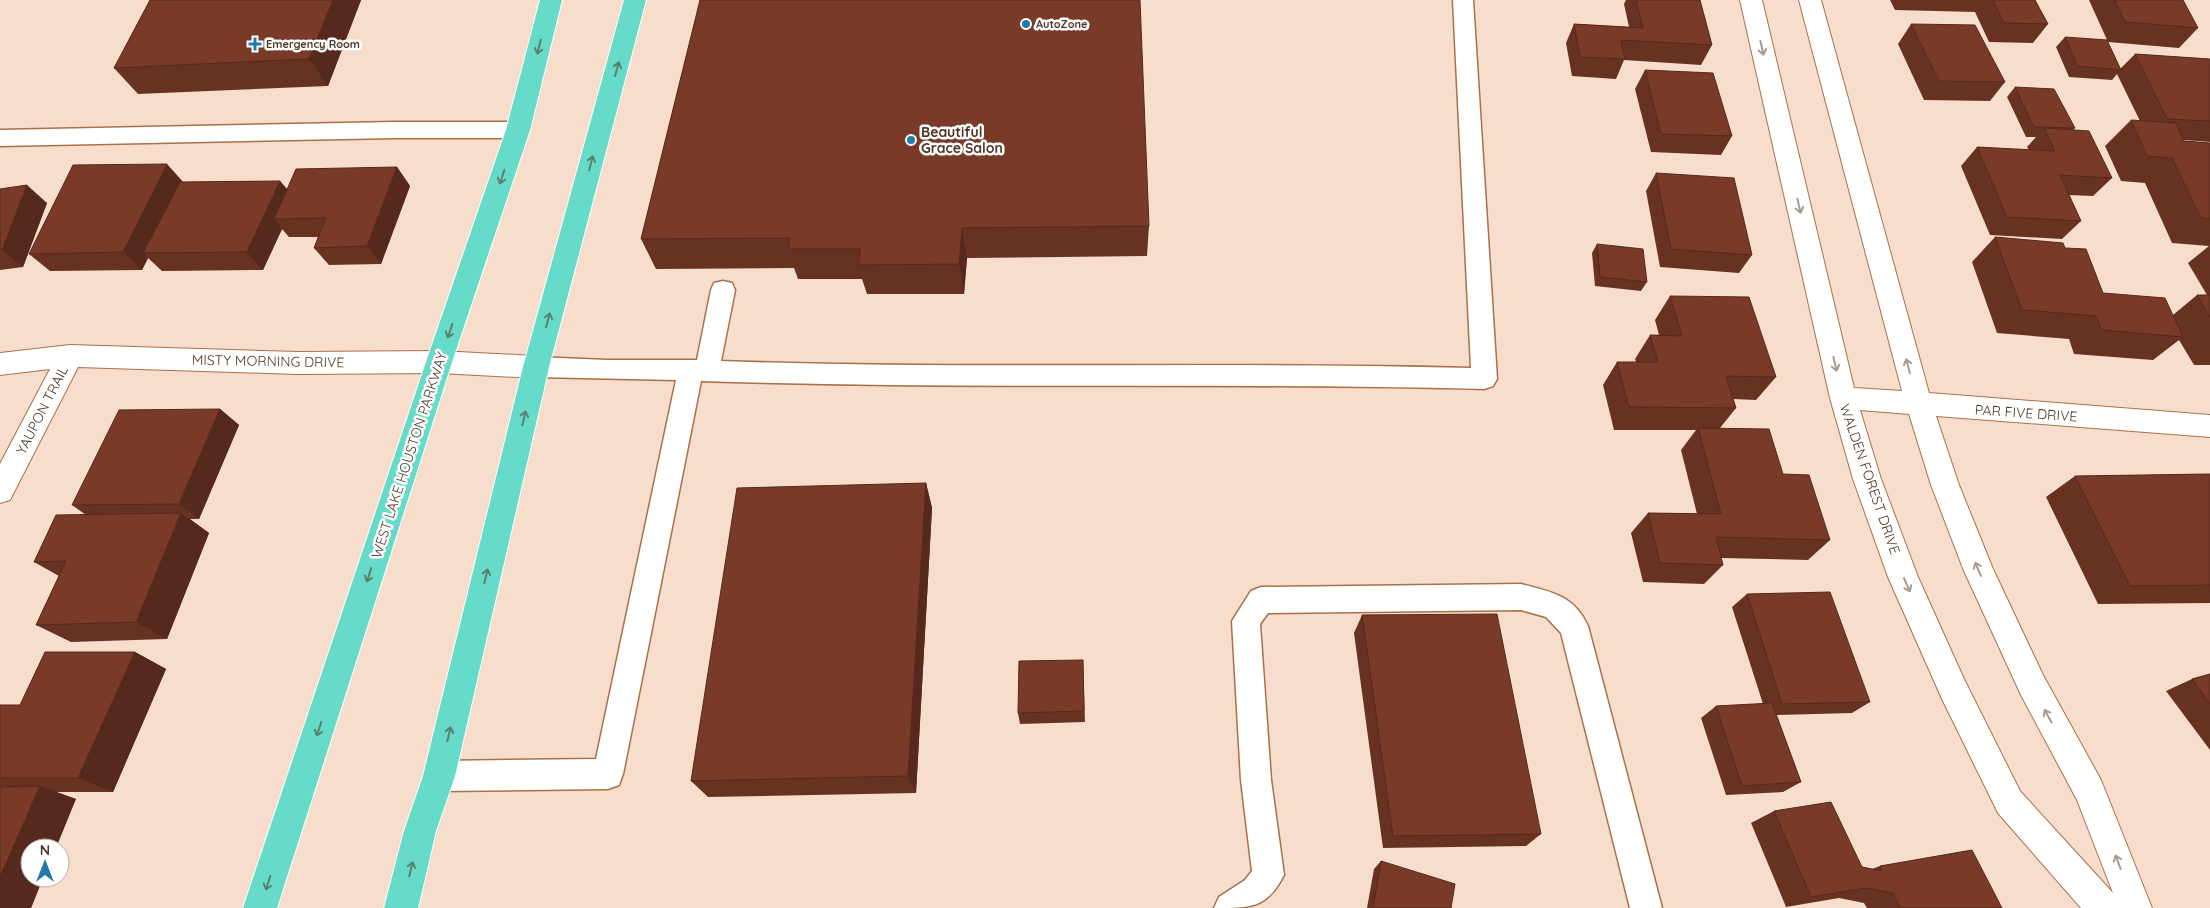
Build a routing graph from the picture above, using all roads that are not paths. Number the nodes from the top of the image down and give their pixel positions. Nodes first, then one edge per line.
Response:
1 (551, 0) edge
2 (635, 0) edge
3 (1463, 0) edge
4 (1751, 0) edge
5 (1810, 0) edge
6 (518, 130) junction
7 (0, 138) edge
8 (723, 290) dead end
9 (70, 356) junction
10 (439, 362) junction
11 (0, 364) edge
12 (536, 367) junction
13 (699, 370) junction
14 (1843, 398) junction
15 (1919, 404) junction
16 (2210, 426) edge
17 (0, 491) edge
18 (439, 776) junction
19 (260, 908) edge
20 (401, 908) edge
21 (1230, 908) edge
22 (1646, 908) edge
23 (2103, 908) edge
24 (2135, 908) edge

1 -> 6 main road, WEST LAKE HOUSTON PARKWAY
12 -> 2 main road
3 - 13 lane
4 -> 14 street, WALDEN FOREST DRIVE
15 -> 5 street
6 - 7 lane
6 -> 10 main road, WEST LAKE HOUSTON PARKWAY
8 - 13 lane
9 - 10 street, MISTY MORNING DRIVE
9 - 11 street, MISTY MORNING DRIVE
9 - 17 street, YAUPON TRAIL
10 - 12 street, MISTY MORNING DRIVE
10 -> 19 main road, WEST LAKE HOUSTON PARKWAY
12 - 13 lane
18 -> 12 main road
13 - 18 lane
14 - 15 street, PAR FIVE DRIVE
14 -> 23 street, WALDEN FOREST DRIVE
15 - 16 street, PAR FIVE DRIVE
24 -> 15 street
20 -> 18 main road
21 - 22 lane

